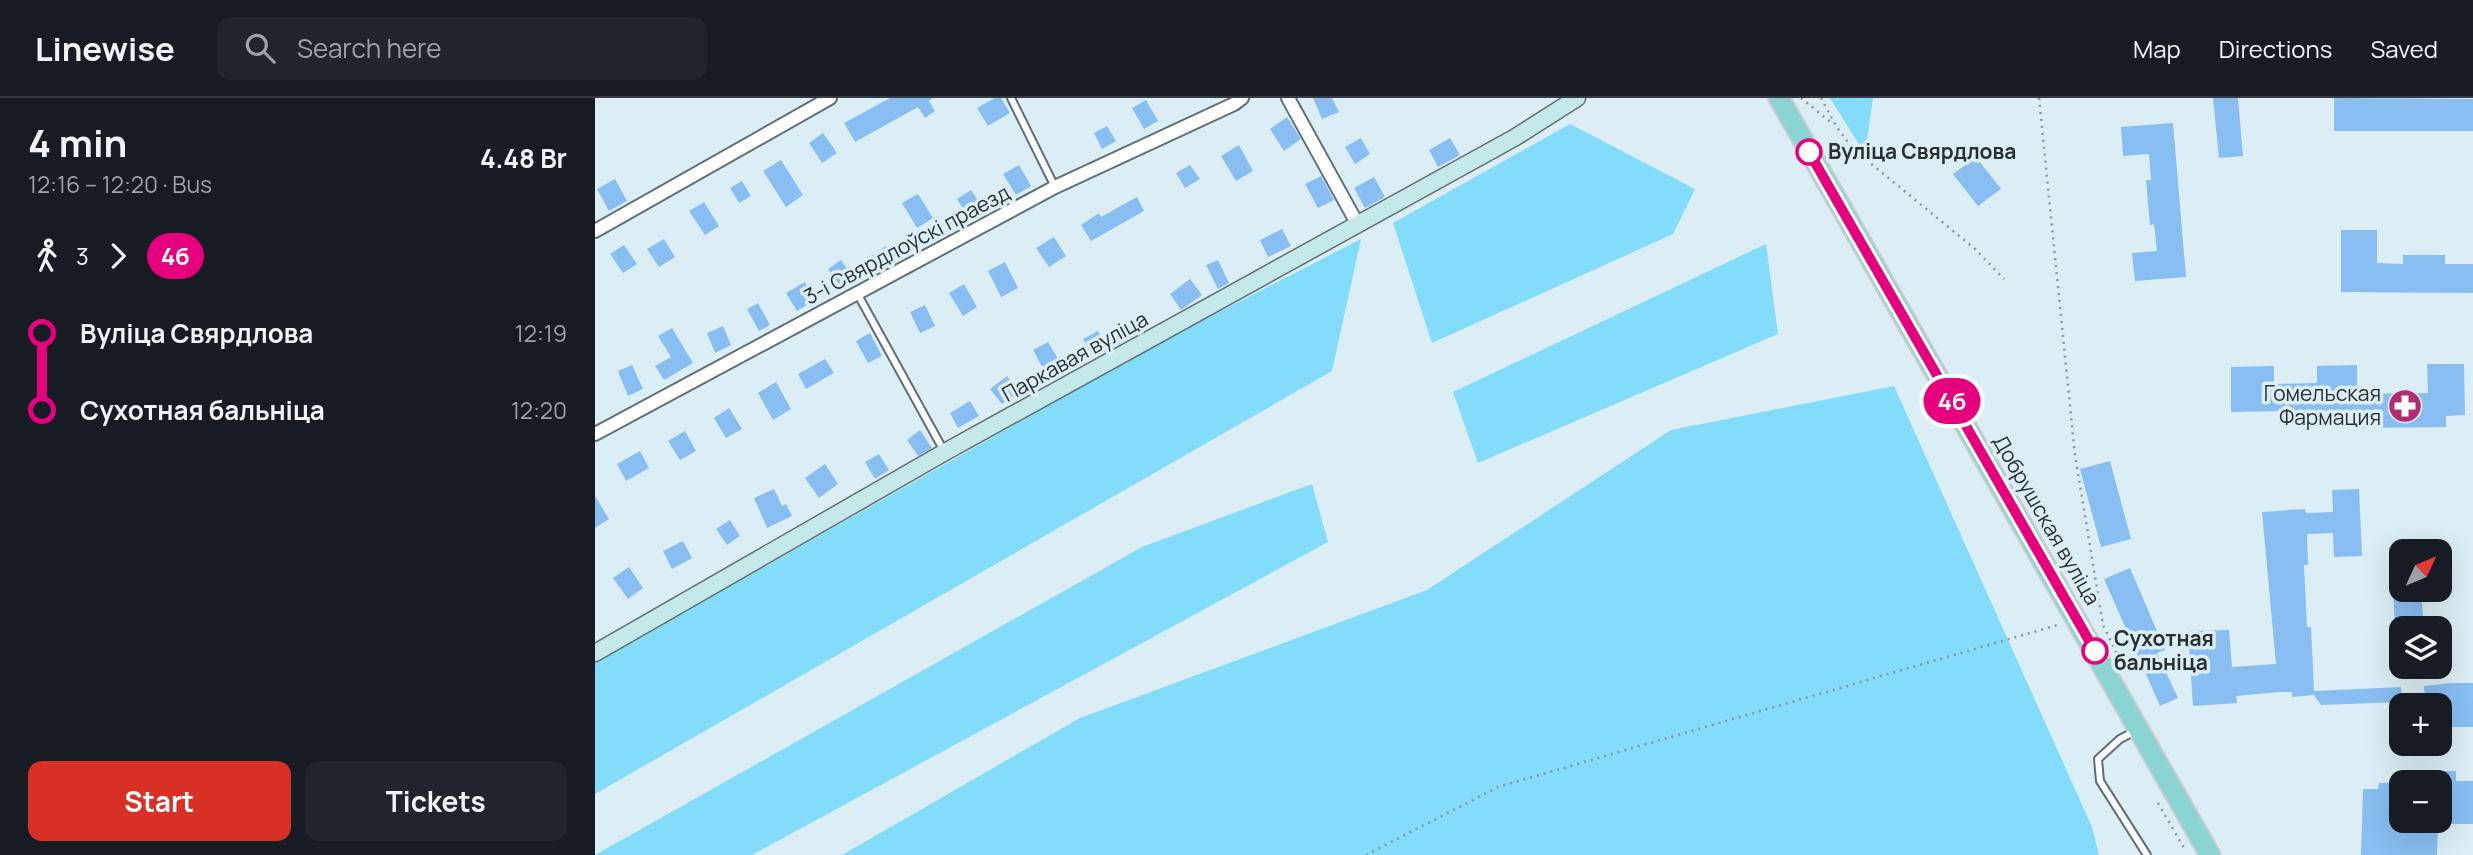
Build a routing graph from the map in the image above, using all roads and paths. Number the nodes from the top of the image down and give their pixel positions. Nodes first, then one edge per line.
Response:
1 (830, 98) edge
2 (1011, 98) edge
3 (1242, 98) edge
4 (1288, 98) edge
5 (1577, 98) edge
6 (1779, 98) edge
7 (1801, 98) edge
8 (1821, 98) edge
9 (2039, 98) edge
10 (1836, 126) junction
11 (1055, 187) junction
12 (1358, 225) junction
13 (595, 231) edge
14 (2004, 279) dead end
15 (857, 293) junction
16 (595, 434) edge
17 (945, 452) junction
18 (2077, 620) junction
19 (595, 653) edge
20 (2123, 666) dead end
21 (2139, 730) junction
22 (2158, 803) dead end
23 (2184, 848) dead end
24 (1366, 855) edge
25 (2147, 855) edge
26 (2210, 855) edge

1 - 13 street
2 - 11 lane
3 - 11 street, 3-і Свярдлоўскі праезд
4 - 12 street
5 - 12 street, Паркавая вуліца
6 - 18 main road, Добрушская вуліца
7 - 10 path
8 - 10 path
9 - 20 path
10 - 14 path
11 - 15 street, 3-і Свярдлоўскі праезд
12 - 17 street, Паркавая вуліца
15 - 16 street, 3-і Свярдлоўскі праезд
15 - 17 lane
17 - 19 street, Паркавая вуліца
18 - 21 main road, Добрушская вуліца
18 - 24 path
21 - 25 lane
21 - 26 main road, Добрушская вуліца
22 - 23 path

